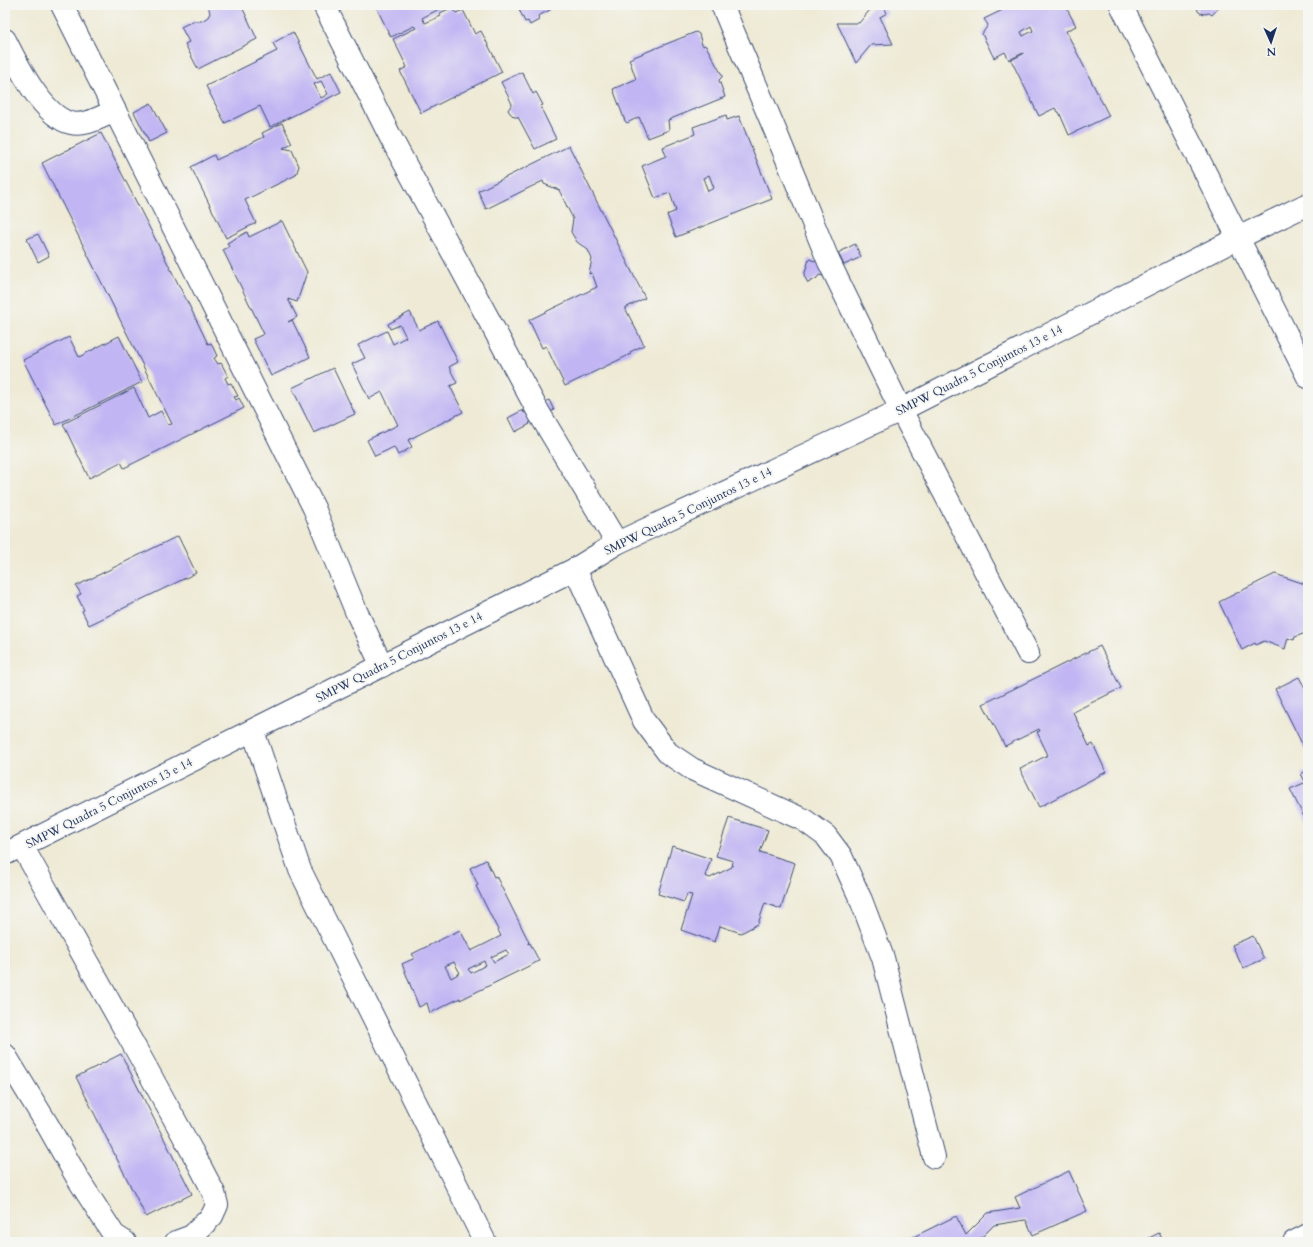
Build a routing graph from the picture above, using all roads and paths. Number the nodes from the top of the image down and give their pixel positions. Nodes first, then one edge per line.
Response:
1 (62, 5) edge
2 (324, 5) edge
3 (722, 5) edge
4 (1121, 5) edge
5 (5, 40) edge
6 (115, 111) junction
7 (1308, 204) edge
8 (1238, 238) junction
9 (1308, 377) edge
10 (901, 410) junction
11 (616, 543) junction
12 (575, 568) junction
13 (1028, 653) dead end
14 (382, 666) junction
15 (253, 731) junction
16 (14, 850) edge
17 (5, 1056) edge
18 (934, 1157) dead end
19 (1308, 1235) edge
20 (126, 1242) edge
21 (176, 1242) edge
22 (485, 1242) edge
23 (1294, 1242) edge

1 - 6 street
2 - 11 street
3 - 10 street
4 - 8 street
5 - 6 street
6 - 14 street
7 - 8 street, SMPW Quadra 5 Conjuntos 13 e 14
8 - 9 street
8 - 10 street, SMPW Quadra 5 Conjuntos 13 e 14
10 - 11 street, SMPW Quadra 5 Conjuntos 13 e 14
10 - 13 street
11 - 12 street, SMPW Quadra 5 Conjuntos 13 e 14
12 - 14 street, SMPW Quadra 5 Conjuntos 13 e 14
12 - 18 street
14 - 15 street, SMPW Quadra 5 Conjuntos 13 e 14
15 - 16 street, SMPW Quadra 5 Conjuntos 13 e 14
15 - 22 street
16 - 21 street
17 - 20 street
19 - 23 street

